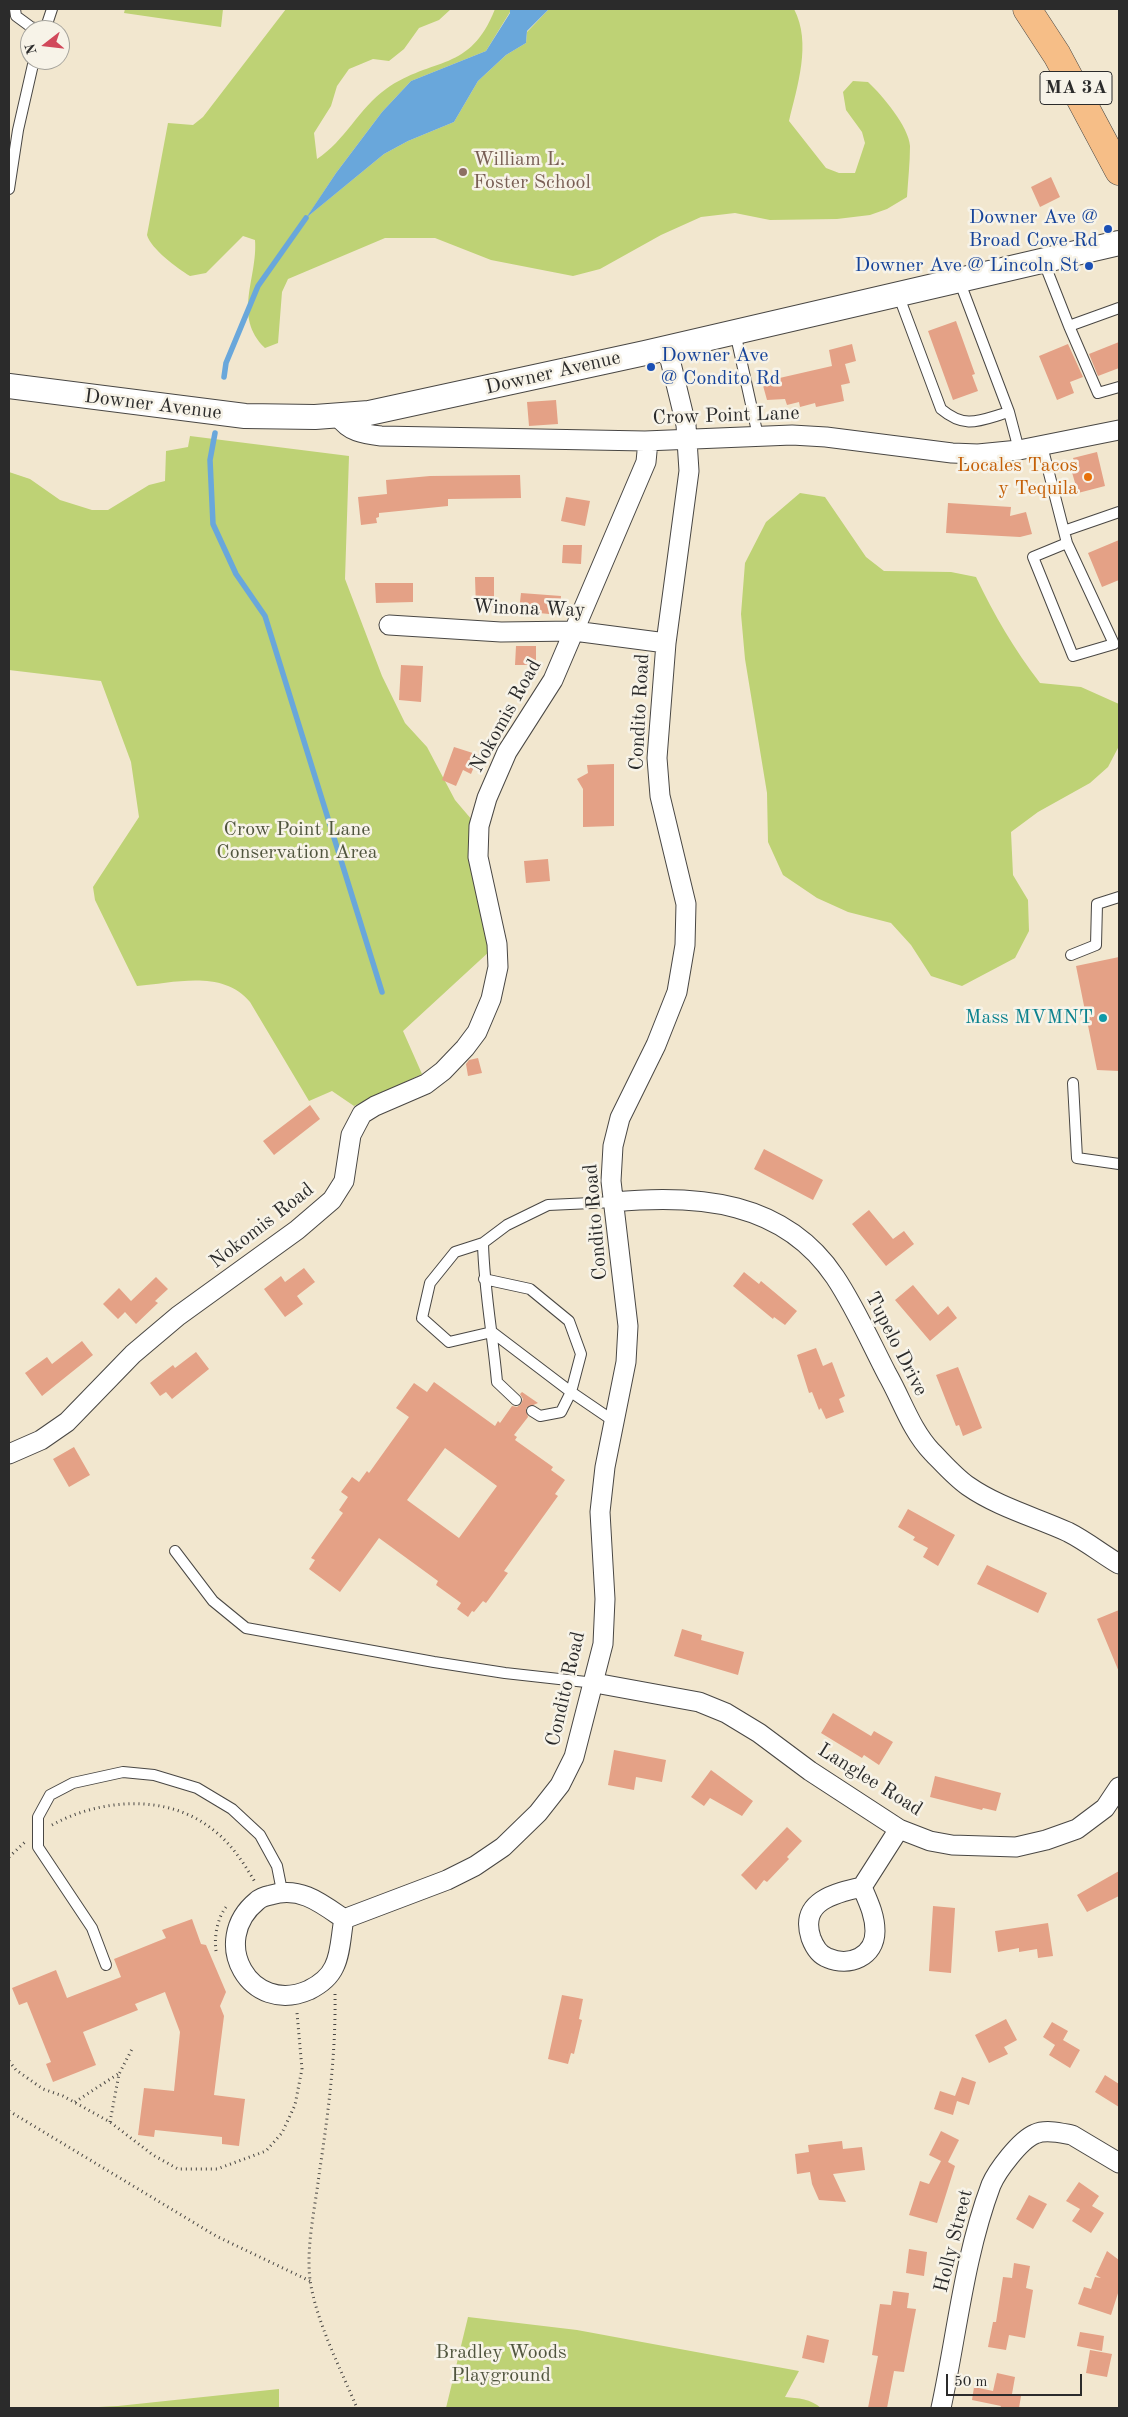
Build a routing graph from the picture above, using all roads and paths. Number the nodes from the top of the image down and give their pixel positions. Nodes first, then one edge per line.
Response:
1 (16, 9) edge
2 (1028, 9) edge
3 (21, 20) edge
4 (32, 70) edge
5 (1119, 170) edge
6 (9, 189) edge
7 (1119, 243) edge
8 (1043, 260) junction
9 (959, 280) junction
10 (898, 294) junction
11 (1119, 308) edge
12 (1069, 326) junction
13 (735, 332) junction
14 (667, 347) junction
15 (9, 386) edge
16 (1119, 389) edge
17 (1009, 412) junction
18 (338, 416) junction
19 (1119, 430) edge
20 (758, 436) junction
21 (688, 439) junction
22 (648, 441) junction
23 (1042, 446) junction
24 (1019, 450) junction
25 (1119, 512) edge
26 (1064, 531) junction
27 (1067, 542) junction
28 (389, 625) dead end
29 (574, 632) junction
30 (666, 643) junction
31 (1119, 897) edge
32 (1071, 955) dead end
33 (1074, 1083) dead end
34 (1119, 1164) edge
35 (614, 1202) junction
36 (483, 1243) junction
37 (484, 1279) junction
38 (492, 1332) junction
39 (572, 1392) junction
40 (516, 1400) dead end
41 (532, 1411) dead end
42 (615, 1422) junction
43 (9, 1454) edge
44 (175, 1551) dead end
45 (1119, 1564) edge
46 (595, 1683) junction
47 (1119, 1787) edge
48 (898, 1829) junction
49 (37, 1833) junction
50 (9, 1858) edge
51 (248, 1887) dead end
52 (862, 1887) dead end
53 (282, 1891) junction
54 (229, 1904) dead end
55 (344, 1919) junction
56 (218, 1958) dead end
57 (106, 1965) dead end
58 (334, 1967) junction
59 (292, 2013) dead end
60 (132, 2048) dead end
61 (9, 2061) edge
62 (119, 2074) junction
63 (75, 2102) junction
64 (9, 2111) edge
65 (110, 2122) junction
66 (1119, 2164) edge
67 (310, 2282) junction
68 (356, 2408) edge
69 (941, 2408) edge

1 - 3 lane
2 - 5 main road, MA 3A
4 - 6 lane
7 - 8 street, Downer Avenue
8 - 9 street, Downer Avenue
8 - 12 lane
9 - 10 street, Downer Avenue
9 - 17 lane
10 - 13 street, Downer Avenue
10 - 17 lane
11 - 12 lane
12 - 16 lane
13 - 14 street, Downer Avenue
13 - 20 lane
14 - 18 street, Downer Avenue
14 - 21 street, Condito Road
15 - 18 street, Downer Avenue
17 - 24 lane
18 - 22 street, Crow Point Lane
19 - 23 street, Crow Point Lane
20 - 21 street, Crow Point Lane
20 - 24 street, Crow Point Lane
21 - 22 street, Crow Point Lane
21 - 30 street, Condito Road
22 - 29 street, Nokomis Road
23 - 24 street, Crow Point Lane
23 - 26 lane
25 - 26 lane
26 - 27 lane
27 - 27 lane
28 - 29 street, Winona Way
29 - 30 street, Winona Way
29 - 43 street, Nokomis Road
30 - 35 street, Condito Road
31 - 32 lane
33 - 34 lane
35 - 36 lane
35 - 42 street, Condito Road
35 - 45 street, Tupelo Drive
36 - 37 lane
36 - 38 lane
37 - 38 lane
37 - 39 lane
38 - 39 lane
38 - 40 lane
39 - 41 lane
39 - 42 lane
42 - 46 street, Condito Road
44 - 46 lane
46 - 48 street, Langlee Road
46 - 55 street, Condito Road
47 - 48 street, Langlee Road
48 - 52 street
49 - 50 path
49 - 51 path
49 - 53 lane
49 - 57 lane
53 - 55 street
53 - 58 street
54 - 56 path
55 - 58 street
58 - 67 path
59 - 65 path
60 - 62 path
61 - 63 path
62 - 63 path
62 - 65 path
63 - 65 path
64 - 67 path
66 - 69 street, Holly Street
67 - 68 path

